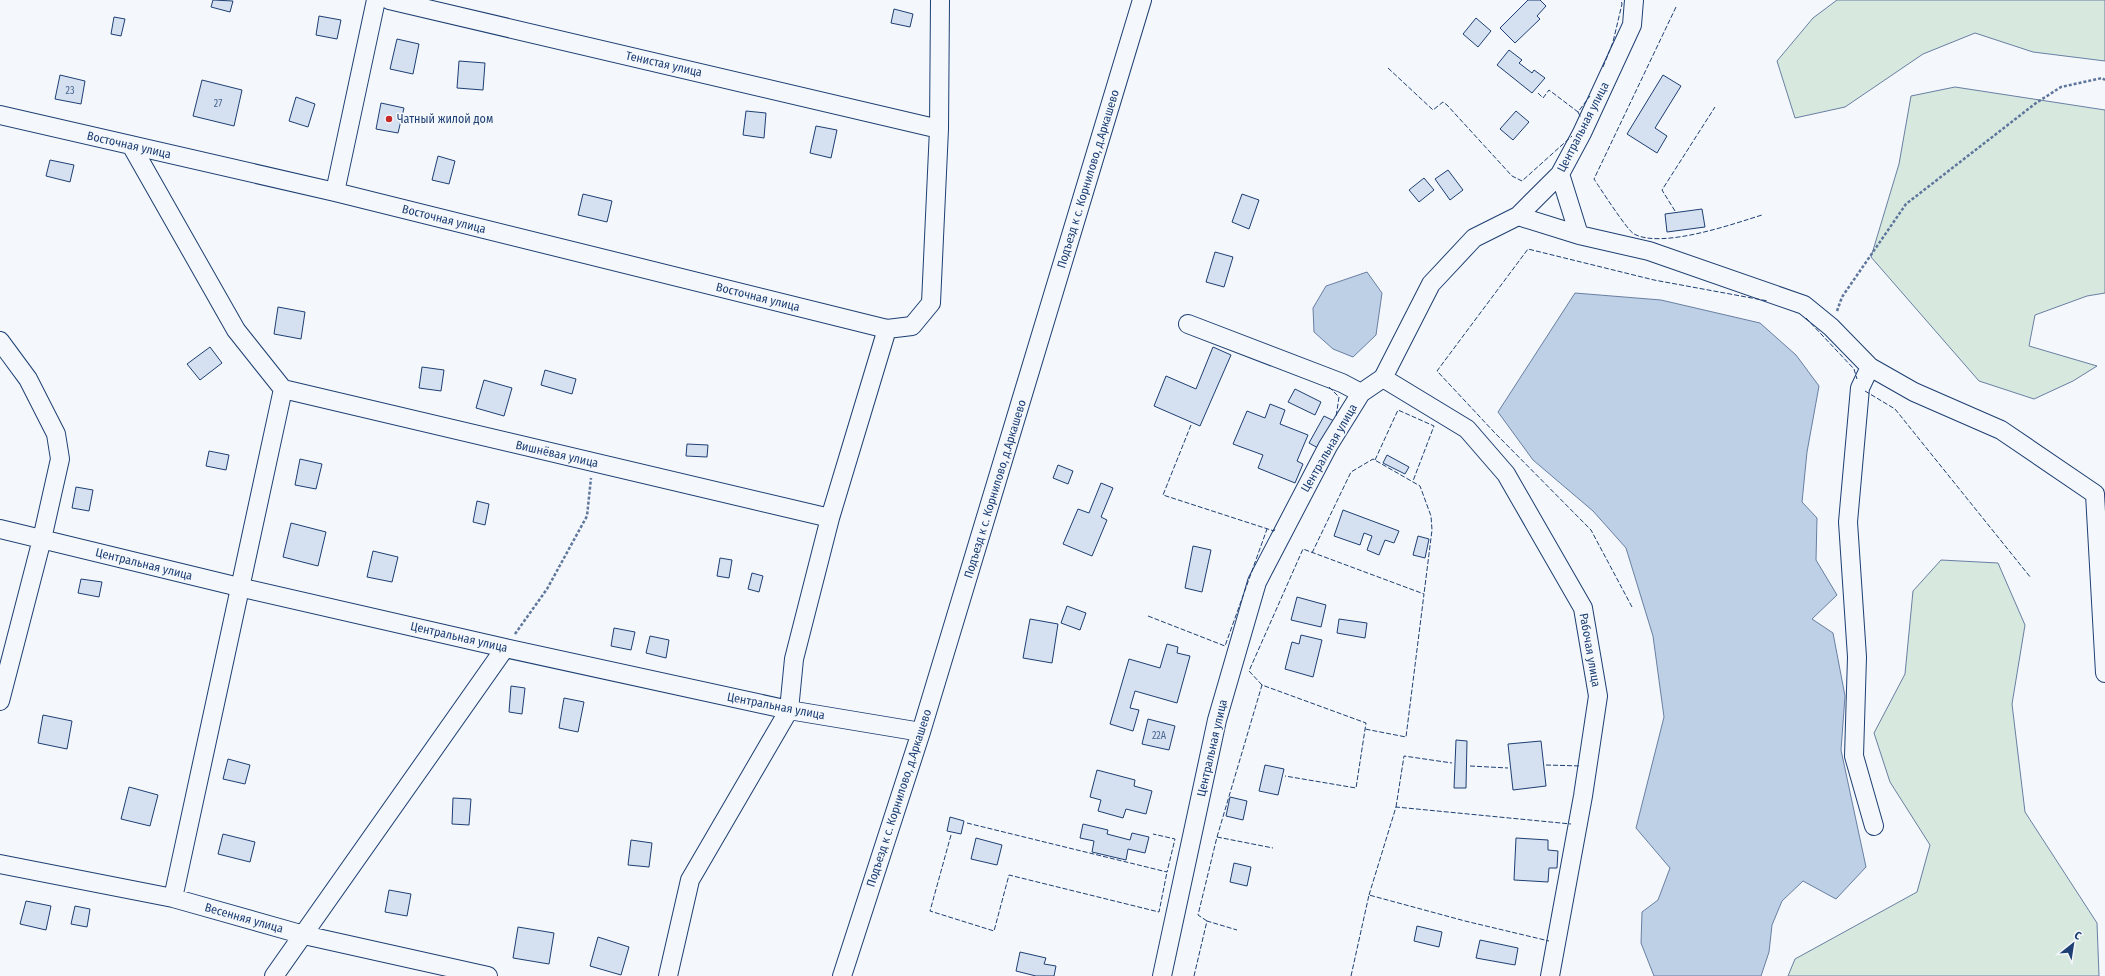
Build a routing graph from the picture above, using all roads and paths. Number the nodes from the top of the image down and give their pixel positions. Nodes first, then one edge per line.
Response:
1 (376, 0) edge
2 (389, 0) edge
3 (940, 0) edge
4 (1142, 0) edge
5 (1634, 0) edge
6 (2105, 80) edge
7 (0, 116) edge
8 (939, 129) junction
9 (131, 145) junction
10 (1560, 174) junction
11 (335, 192) junction
12 (1518, 216) junction
13 (1579, 235) junction
14 (1188, 324) dead end
15 (1832, 327) junction
16 (887, 329) junction
17 (0, 341) edge
18 (1870, 367) junction
19 (1383, 378) junction
20 (283, 389) junction
21 (1361, 393) junction
22 (592, 462) junction
23 (2100, 493) edge
24 (830, 518) junction
25 (0, 530) edge
26 (42, 539) junction
27 (239, 587) junction
28 (506, 648) junction
29 (2105, 673) edge
30 (0, 701) edge
31 (789, 710) junction
32 (921, 732) junction
33 (1874, 826) dead end
34 (0, 864) edge
35 (173, 898) junction
36 (304, 935) junction
37 (274, 976) edge
38 (488, 976) edge
39 (668, 976) edge
40 (842, 976) edge
41 (1162, 976) edge
42 (1550, 976) edge

1 - 11 street
2 - 8 street, Тенистая улица
3 - 8 street
4 - 32 street, Подъезд к с. Корнилово, д.Аркашево
5 - 10 street, Центральная улица
6 - 15 path
7 - 9 street, Восточная улица
8 - 16 street
9 - 11 street, Восточная улица
9 - 20 street
10 - 12 street, Центральная улица
10 - 13 street
11 - 16 street, Восточная улица
12 - 13 street
12 - 19 street, Центральная улица
13 - 15 street
14 - 21 street
15 - 18 street
16 - 24 street
17 - 26 street
18 - 23 street
18 - 33 street
19 - 21 street, Центральная улица
19 - 42 street, Рабочая улица
20 - 22 street, Вишнёвая улица
20 - 27 street
21 - 41 street, Центральная улица
22 - 24 street, Вишнёвая улица
22 - 28 path
23 - 29 street
24 - 31 street
25 - 26 street, Центральная улица
26 - 27 street, Центральная улица
26 - 30 street
27 - 28 street, Центральная улица
27 - 35 street
28 - 31 street, Центральная улица
28 - 36 street
31 - 32 street, Центральная улица
31 - 39 street
32 - 40 street, Подъезд к с. Корнилово, д.Аркашево
34 - 35 street, Весенняя улица
35 - 36 street, Весенняя улица
36 - 37 street
36 - 38 street, Весенняя улица

